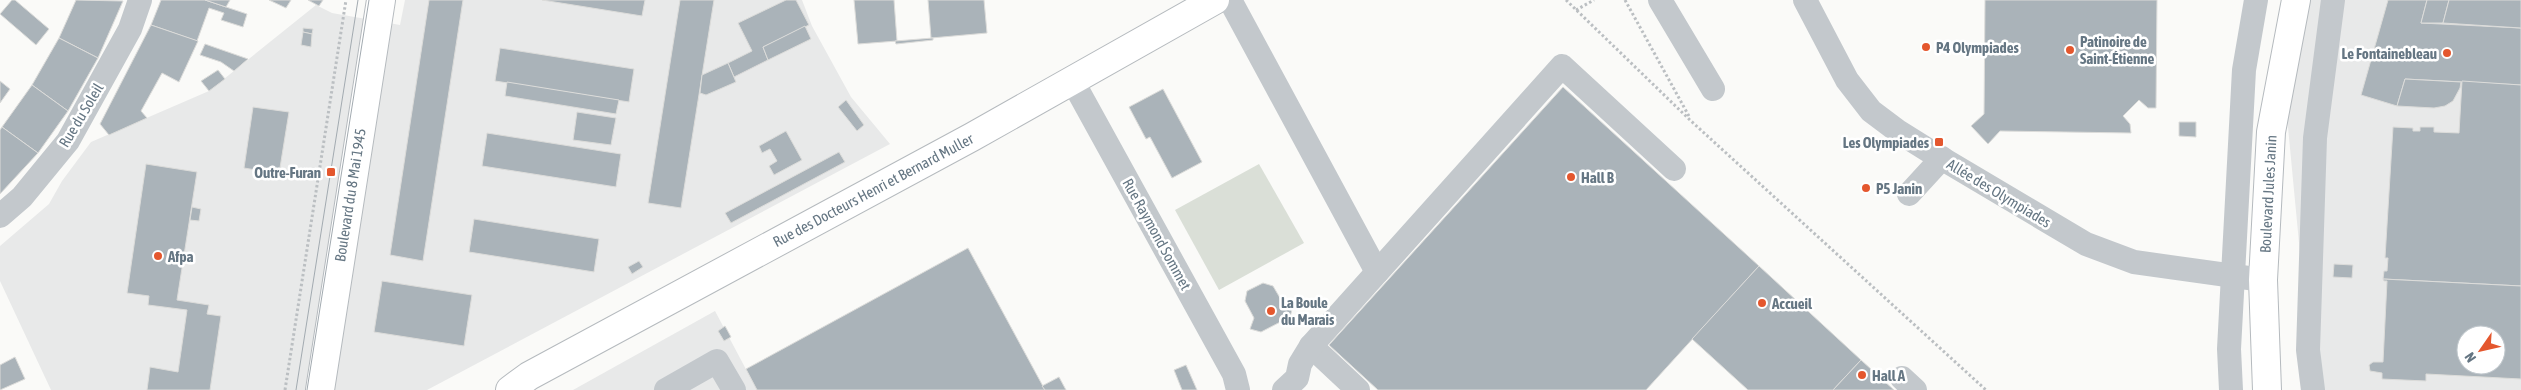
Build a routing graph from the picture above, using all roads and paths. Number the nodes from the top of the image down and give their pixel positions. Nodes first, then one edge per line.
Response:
1 (140, 0) edge
2 (346, 0) edge
3 (381, 0) edge
4 (1215, 0) edge
5 (1230, 0) edge
6 (1566, 0) edge
7 (1594, 0) edge
8 (1625, 0) edge
9 (1660, 0) edge
10 (1805, 0) edge
11 (2256, 0) edge
12 (2296, 0) edge
13 (2333, 0) edge
14 (1576, 10) junction
15 (1072, 80) junction
16 (1713, 89) dead end
17 (1691, 121) junction
18 (1942, 158) junction
19 (1674, 169) dead end
20 (1909, 194) dead end
21 (0, 216) edge
22 (1377, 272) junction
23 (2234, 276) junction
24 (2263, 280) junction
25 (1311, 346) junction
26 (519, 383) edge
27 (1297, 386) edge
28 (285, 390) edge
29 (320, 390) edge
30 (488, 390) edge
31 (666, 390) edge
32 (734, 390) edge
33 (1238, 390) edge
34 (1358, 390) edge
35 (1986, 390) edge
36 (2231, 390) edge
37 (2267, 390) edge
38 (2314, 390) edge

1 - 21 street, Rue du Soleil
2 - 28 path
3 - 29 main road, Boulevard du 8 Mai 1945
4 - 15 main road, Rue des Docteurs Henri et Bernard Muller
5 - 22 street
6 - 14 path
7 - 14 path
8 - 17 path
9 - 16 street
10 - 18 street, Allée des Olympiades
11 - 23 street
12 - 24 main road, Boulevard Jules Janin
13 - 38 street
14 - 17 path
15 - 26 main road, Rue des Docteurs Henri et Bernard Muller
15 - 33 street, Rue Raymond Sommet
17 - 35 path
18 - 20 street
18 - 23 street, Allée des Olympiades
19 - 22 street
22 - 25 street
23 - 24 street, Allée des Olympiades
23 - 36 street
24 - 37 main road, Boulevard Jules Janin
25 - 27 street
25 - 34 street
26 - 30 main road, Rue des Docteurs Henri et Bernard Muller
31 - 32 street

